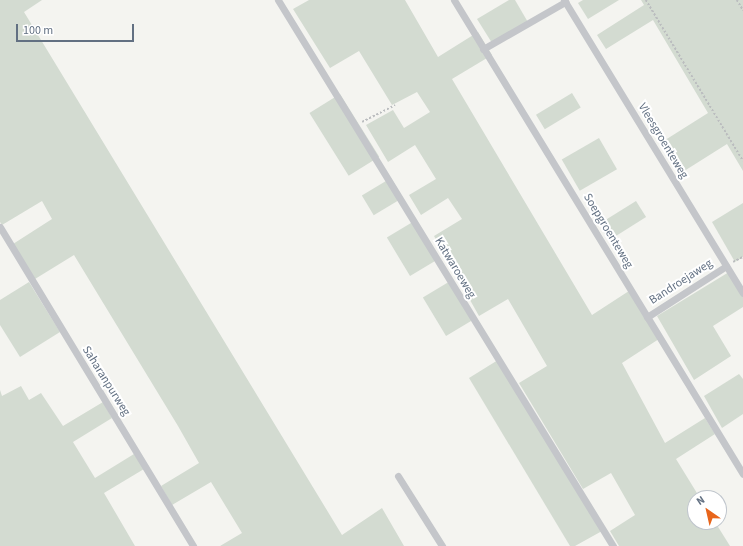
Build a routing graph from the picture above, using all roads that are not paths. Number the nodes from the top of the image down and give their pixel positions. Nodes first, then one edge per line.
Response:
1 (278, 0) edge
2 (454, 0) edge
3 (564, 1) edge
4 (483, 49) junction
5 (0, 227) edge
6 (726, 266) junction
7 (743, 293) edge
8 (647, 317) junction
9 (743, 474) edge
10 (398, 476) dead end
11 (194, 546) edge
12 (442, 546) edge
13 (613, 546) edge

1 - 13 street, Katwaroeweg
2 - 4 street, Soepgroenteweg
3 - 4 street
3 - 6 street, Vleesgroenteweg
4 - 8 street, Soepgroenteweg
5 - 11 street, Saharanpurweg
6 - 7 street, Vleesgroenteweg
6 - 8 street, Bandroejaweg
8 - 9 street, Soepgroenteweg
10 - 12 street

